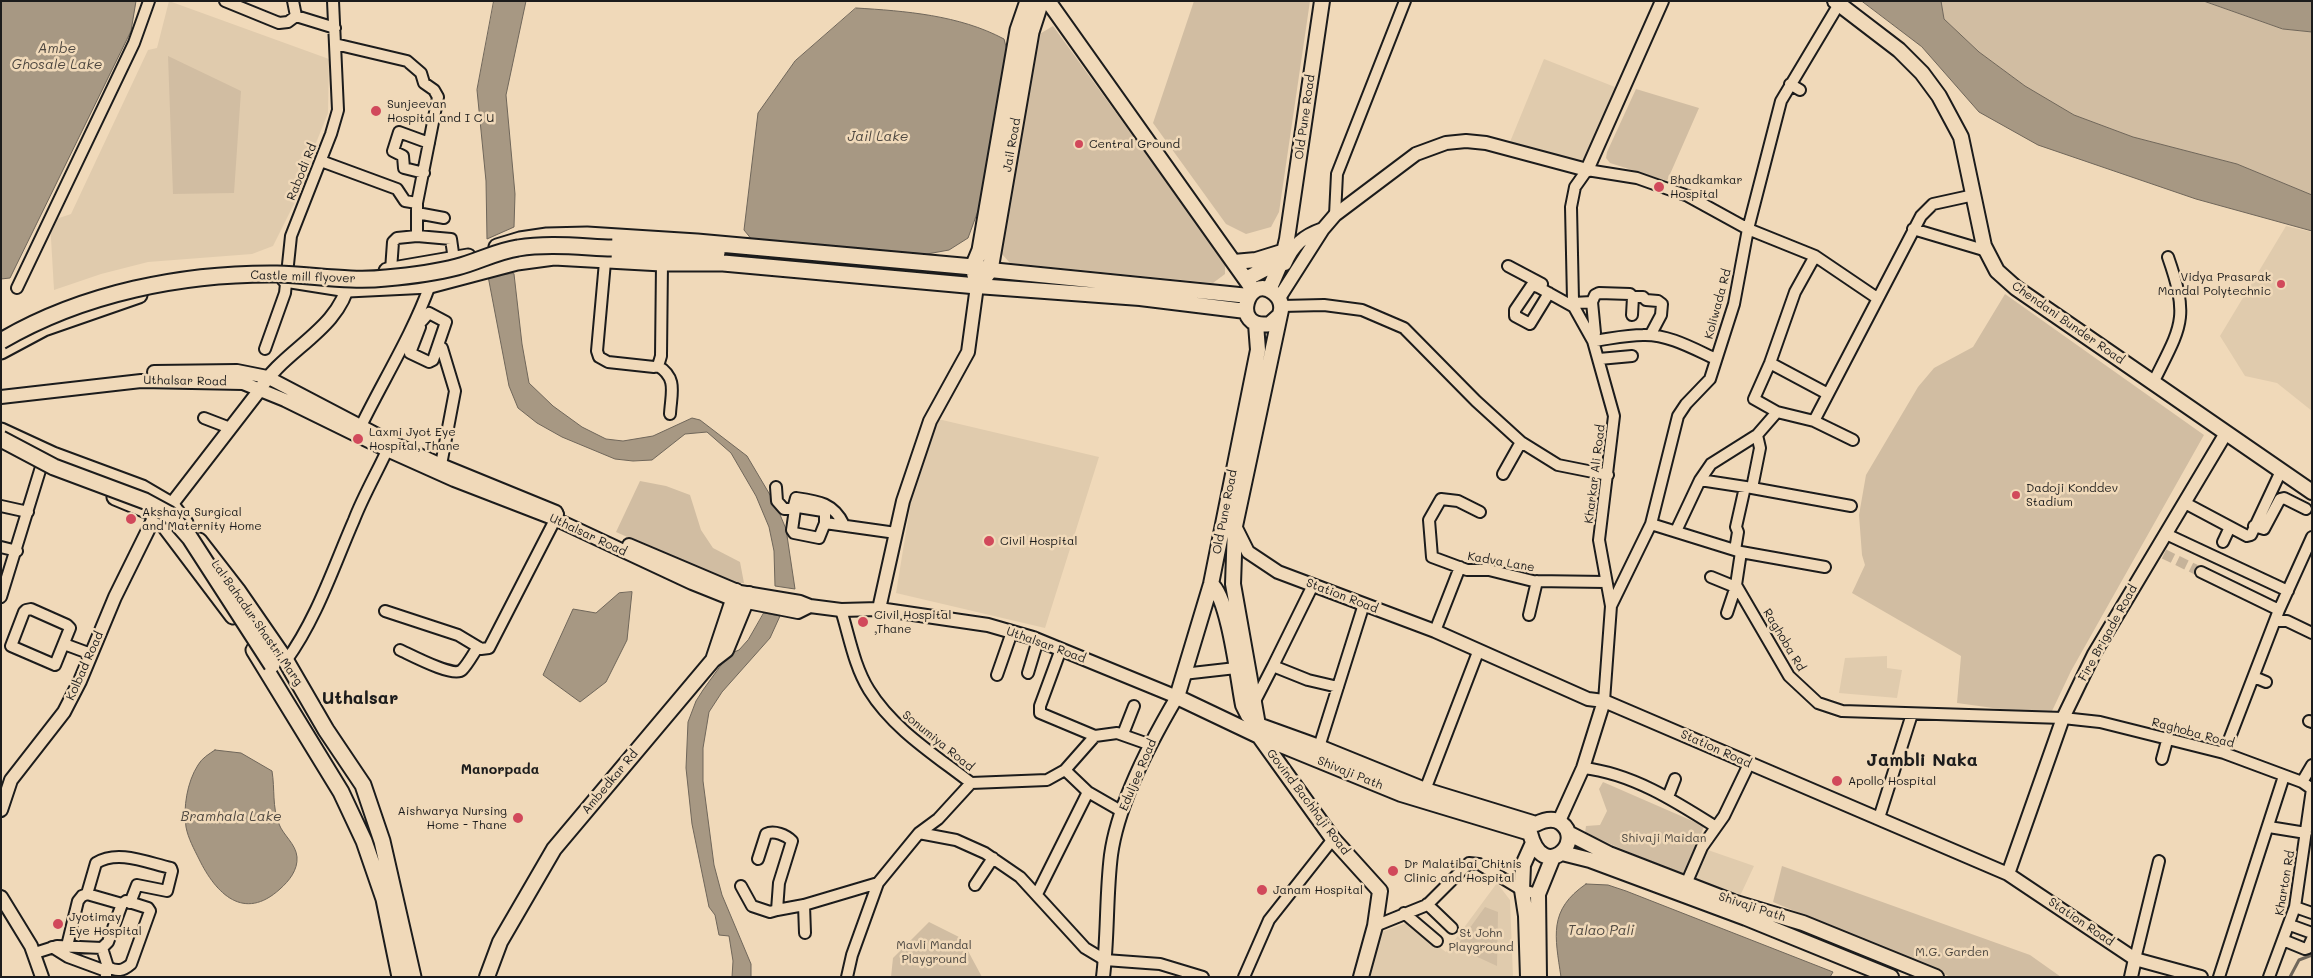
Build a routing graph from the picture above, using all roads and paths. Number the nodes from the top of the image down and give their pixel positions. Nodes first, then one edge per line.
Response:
1 (149, 1) edge
2 (225, 1) edge
3 (293, 1) edge
4 (333, 1) edge
5 (1028, 1) edge
6 (1041, 1) edge
7 (1048, 1) edge
8 (1322, 1) edge
9 (1405, 1) edge
10 (1662, 1) edge
11 (1837, 2) edge
12 (296, 16) junction
13 (335, 28) junction
14 (335, 44) junction
15 (1790, 84) junction
16 (1800, 90) dead end
17 (429, 143) junction
18 (321, 161) junction
19 (1587, 170) junction
20 (424, 173) junction
21 (1974, 195) junction
22 (417, 208) junction
23 (1335, 215) junction
24 (444, 218) dead end
25 (1323, 228) junction
26 (1748, 229) junction
27 (1913, 229) junction
28 (417, 236) junction
29 (766, 248) junction
30 (1288, 248) junction
31 (1987, 251) junction
32 (1815, 256) junction
33 (2168, 257) dead end
34 (454, 260) junction
35 (605, 262) junction
36 (1234, 262) junction
37 (662, 264) junction
38 (1508, 266) dead end
39 (973, 267) junction
40 (391, 270) junction
41 (990, 270) junction
42 (287, 274) junction
43 (1246, 279) junction
44 (349, 282) junction
45 (430, 285) junction
46 (978, 286) junction
47 (17, 288) dead end
48 (1252, 293) junction
49 (1549, 293) dead end
50 (1633, 297) junction
51 (1877, 298) junction
52 (1277, 300) junction
53 (1592, 302) junction
54 (1573, 303) junction
55 (1246, 311) junction
56 (1632, 314) dead end
57 (420, 320) junction
58 (1256, 324) junction
59 (1652, 332) dead end
60 (1, 337) edge
61 (1594, 337) junction
62 (1, 341) edge
63 (408, 347) junction
64 (265, 348) dead end
65 (442, 348) dead end
66 (1, 351) edge
67 (1632, 356) dead end
68 (1599, 359) junction
69 (1716, 359) junction
70 (1770, 363) junction
71 (658, 366) junction
72 (228, 376) junction
73 (267, 377) junction
74 (91, 382) junction
75 (2153, 383) junction
76 (1, 388) edge
77 (259, 391) junction
78 (1828, 394) junction
79 (1, 397) edge
80 (1777, 412) junction
81 (670, 414) dead end
82 (204, 418) dead end
83 (1814, 421) junction
84 (230, 428) junction
85 (358, 430) junction
86 (1, 431) edge
87 (2226, 433) junction
88 (1757, 435) junction
89 (1, 439) edge
90 (1853, 440) dead end
91 (1521, 442) junction
92 (389, 446) junction
93 (1, 448) edge
94 (41, 467) junction
95 (440, 469) junction
96 (2281, 471) junction
97 (1503, 474) dead end
98 (1608, 475) junction
99 (1700, 480) junction
100 (776, 487) dead end
101 (1749, 488) junction
102 (2312, 492) edge
103 (2185, 503) junction
104 (171, 505) junction
105 (1, 506) edge
106 (1851, 506) dead end
107 (2306, 509) dead end
108 (28, 512) junction
109 (1480, 512) dead end
110 (156, 514) junction
111 (557, 516) junction
112 (826, 523) dead end
113 (1652, 524) junction
114 (844, 525) junction
115 (1235, 526) junction
116 (2254, 526) junction
117 (2230, 527) junction
118 (1676, 531) junction
119 (2167, 532) junction
120 (896, 533) junction
121 (2312, 537) edge
122 (2223, 542) dead end
123 (2204, 546) dead end
124 (1, 547) edge
125 (17, 550) junction
126 (1738, 551) junction
127 (2252, 566) dead end
128 (1460, 567) junction
129 (1826, 567) dead end
130 (2201, 572) tunnel mouth
131 (1710, 577) dead end
132 (1537, 581) junction
133 (1606, 582) junction
134 (1211, 584) junction
135 (1313, 585) junction
136 (1737, 587) junction
137 (2289, 589) junction
138 (2, 592) edge
139 (741, 596) junction
140 (1364, 604) junction
141 (1611, 606) junction
142 (879, 609) junction
143 (841, 610) junction
144 (2279, 610) junction
145 (385, 611) dead end
146 (1727, 613) dead end
147 (1529, 615) dead end
148 (2275, 621) junction
149 (1435, 631) junction
150 (1012, 632) junction
151 (2312, 633) edge
152 (1038, 640) junction
153 (64, 644) junction
154 (478, 647) junction
155 (400, 650) dead end
156 (1061, 650) junction
157 (1478, 652) junction
158 (91, 654) junction
159 (279, 663) junction
160 (1273, 666) junction
161 (1236, 668) junction
162 (1028, 673) dead end
163 (1183, 674) junction
164 (997, 675) dead end
165 (2254, 677) junction
166 (2266, 682) dead end
167 (1338, 687) junction
168 (1177, 697) junction
169 (1604, 701) junction
170 (1254, 703) junction
171 (1134, 706) dead end
172 (1912, 714) junction
173 (2063, 718) junction
174 (1259, 731) junction
175 (1123, 734) junction
176 (1095, 736) junction
177 (2168, 737) junction
178 (1151, 745) junction
179 (1319, 747) junction
180 (2224, 753) junction
181 (2162, 759) dead end
182 (1749, 764) junction
183 (2312, 765) edge
184 (1583, 768) junction
185 (1066, 770) junction
186 (2284, 776) junction
187 (1675, 779) dead end
188 (6, 781) edge
189 (2302, 782) junction
190 (971, 783) junction
191 (2312, 789) edge
192 (1425, 790) junction
193 (1088, 792) junction
194 (1668, 797) junction
195 (1, 810) edge
196 (1121, 811) junction
197 (1879, 818) junction
198 (1559, 821) junction
199 (1716, 826) junction
200 (2269, 827) junction
201 (369, 828) junction
202 (919, 833) junction
203 (1568, 833) junction
204 (2306, 833) junction
205 (1533, 834) junction
206 (382, 840) junction
207 (1333, 840) junction
208 (366, 849) junction
209 (1557, 855) junction
210 (993, 858) junction
211 (758, 859) dead end
212 (2159, 861) dead end
213 (2008, 874) junction
214 (878, 883) junction
215 (1686, 884) junction
216 (975, 885) dead end
217 (742, 886) dead end
218 (1522, 890) junction
219 (87, 894) junction
220 (1037, 894) junction
221 (1538, 894) junction
222 (1, 897) edge
223 (126, 904) junction
224 (1428, 904) junction
225 (804, 905) junction
226 (2295, 907) junction
227 (777, 910) junction
228 (1404, 913) junction
229 (2312, 913) edge
230 (2290, 925) junction
231 (1375, 926) junction
232 (1452, 928) dead end
233 (805, 933) dead end
234 (2312, 933) edge
235 (2312, 939) edge
236 (2283, 940) junction
237 (1437, 941) dead end
238 (67, 946) junction
239 (52, 947) junction
240 (102, 948) junction
241 (35, 953) junction
242 (2135, 958) junction
243 (1106, 960) junction
244 (42, 977) edge
245 (106, 977) edge
246 (400, 977) edge
247 (413, 977) edge
248 (487, 977) edge
249 (847, 977) edge
250 (1103, 977) edge
251 (1203, 977) edge
252 (1244, 977) edge
253 (1362, 977) edge
254 (1528, 977) edge
255 (1539, 977) edge
256 (1891, 977) edge
257 (1936, 977) edge
258 (2131, 977) edge
259 (2201, 977) edge
260 (2219, 977) edge
261 (2268, 977) edge

1 - 47 street
2 - 12 street
3 - 12 street
4 - 13 street, Rabodi Rd
5 - 39 main road
6 - 41 main road, Jail Road
7 - 36 main road
8 - 30 main road, Old Pune Road
9 - 23 street
10 - 19 street
11 - 15 street, Koliwada Rd
11 - 21 main road, Chendani Bunder Road
12 - 13 street
13 - 14 street, Rabodi Rd
14 - 17 street
14 - 18 street, Rabodi Rd
15 - 16 street
15 - 26 street, Koliwada Rd
17 - 20 street
17 - 20 street
18 - 22 street
18 - 42 street, Rabodi Rd
19 - 23 street
19 - 26 street
19 - 54 street, Kharkar Ali Road
20 - 22 street
21 - 27 street
21 - 31 main road, Chendani Bunder Road
22 - 24 street
22 - 28 street
23 - 25 street
25 - 30 street
25 - 52 street
26 - 32 street
26 - 69 street, Koliwada Rd
27 - 31 street
27 - 51 street
28 - 34 street
28 - 40 street
29 - 34 main road
29 - 39 main road
29 - 62 main road, Castle mill flyover, bridge
30 - 36 main road
30 - 43 main road
30 - 52 main road, Old Pune Road
30 - 52 street
31 - 75 main road, Chendani Bunder Road
32 - 51 street
32 - 70 street
33 - 75 street
34 - 40 main road
35 - 37 main road
35 - 45 main road
35 - 71 street
36 - 43 main road
37 - 46 main road
37 - 71 street
38 - 54 street
39 - 41 main road
39 - 46 main road
40 - 44 main road
41 - 46 main road, Jail Road
41 - 48 main road
42 - 44 main road
42 - 60 main road
42 - 64 street, Rabodi Rd
42 - 66 main road
43 - 48 main road
44 - 45 main road
44 - 73 street
45 - 57 street
46 - 55 main road
46 - 120 street
48 - 52 main road
48 - 55 main road
49 - 54 street
50 - 53 street
50 - 56 street
50 - 59 street
51 - 78 street
52 - 58 main road
52 - 91 street
52 - 115 main road, Old Pune Road
53 - 54 street
53 - 61 street
54 - 61 street, Kharkar Ali Road
55 - 58 main road
57 - 63 street
57 - 63 street
58 - 134 main road, Old Pune Road
61 - 68 street, Kharkar Ali Road
61 - 69 street
63 - 85 street
65 - 95 street
67 - 68 street
68 - 98 street, Kharkar Ali Road
69 - 113 street, Koliwada Rd
70 - 78 street
70 - 80 street
71 - 81 street
72 - 73 street
72 - 74 street, Uthalsar Road
72 - 77 street, Uthalsar Road
73 - 77 street
73 - 85 street
74 - 76 street
74 - 79 street, Uthalsar Road
75 - 87 main road, Chendani Bunder Road
77 - 84 street
77 - 85 street, Uthalsar Road
78 - 83 street
80 - 83 street
80 - 88 street
82 - 84 street
83 - 90 street
84 - 104 street
85 - 92 street, Uthalsar Road
86 - 104 main road, Lal Bahadur Shastri Marg
87 - 96 main road, Chendani Bunder Road
87 - 103 street, Fire Brigade Road
88 - 99 street
88 - 101 street
89 - 159 main road, bridge
91 - 97 street
91 - 98 street
92 - 95 street, Uthalsar Road
92 - 159 street
93 - 94 main road
94 - 108 street
94 - 110 main road
95 - 111 street, Uthalsar Road
96 - 102 main road, Chendani Bunder Road
96 - 116 street
98 - 133 street, Kharkar Ali Road
99 - 101 street
99 - 118 street
100 - 114 street
101 - 106 street
101 - 126 street
103 - 117 street
103 - 119 street, Fire Brigade Road
104 - 110 street
104 - 159 main road, Lal Bahadur Shastri Marg
105 - 108 street
107 - 116 street
108 - 125 street
109 - 128 street
110 - 158 street, Kolbad Road
110 - 208 main road, Lal Bahadur Shastri Marg
111 - 139 street, Uthalsar Road
111 - 154 street
112 - 114 street
113 - 118 street
113 - 141 street, Koliwada Rd
114 - 120 street
115 - 135 street, Station Road
115 - 170 main road, Old Pune Road
116 - 117 street
117 - 122 street
118 - 126 street
119 - 123 street
119 - 137 street
119 - 173 street, Fire Brigade Road
120 - 142 street
121 - 137 street
124 - 125 street
125 - 138 street
126 - 129 street
126 - 136 street
127 - 137 street
128 - 132 street, Kadva Lane
128 - 149 street, Kadva Lane
130 - 144 street
131 - 136 street
132 - 133 street, Kadva Lane
132 - 147 street
133 - 141 street, Kharkar Ali Road
134 - 161 main road, Govind Bachhaji Road
134 - 163 main road, Old Pune Road
135 - 140 street, Station Road
135 - 160 street
136 - 146 street
136 - 172 street, Raghoba Rd
137 - 144 street
139 - 143 street, Uthalsar Road
139 - 248 main road, Ambedkar Rd
140 - 149 street, Station Road
140 - 167 street
141 - 169 street, Kharkar Ali Road
142 - 143 street, Uthalsar Road
142 - 150 street, Uthalsar Road
143 - 190 street, Sonumiya Road
144 - 148 street
145 - 154 street
148 - 151 street
148 - 165 street
149 - 157 street, Station Road
150 - 152 street, Uthalsar Road
150 - 164 street
152 - 156 street, Uthalsar Road
152 - 162 street
153 - 153 street
153 - 158 street
154 - 155 street
156 - 168 street, Uthalsar Road
156 - 176 street
157 - 169 street, Station Road
157 - 192 street
158 - 188 street, Kolbad Road
159 - 201 main road
159 - 206 main road, Lal Bahadur Shastri Marg
160 - 167 street
160 - 170 street
161 - 163 street
161 - 174 main road, Govind Bachhaji Road
163 - 168 main road, Old Pune Road
165 - 166 street
165 - 180 street
167 - 179 street
168 - 174 main road, Shivaji Path
168 - 178 street, Eduljee Road
169 - 182 street, Station Road
169 - 184 street
170 - 174 main road, Old Pune Road
171 - 175 street
172 - 173 street, Raghoba Rd
172 - 197 street
173 - 177 street, Raghoba Road
173 - 213 street, Fire Brigade Road
174 - 179 main road
174 - 205 main road, Shivaji Path
174 - 207 main road, Govind Bachhaji Road
175 - 176 street
175 - 178 street
176 - 185 street
177 - 180 street, Raghoba Road
177 - 181 street
178 - 196 street, Eduljee Road
179 - 192 main road
180 - 186 street, Raghoba Road
182 - 197 street, Station Road
182 - 199 street
183 - 189 street
184 - 194 street
184 - 198 street
185 - 190 street
185 - 193 street
186 - 189 street, Raghoba Road
186 - 200 street
187 - 194 street
188 - 195 street, Kolbad Road
189 - 191 street, Raghoba Road
190 - 202 street
191 - 204 street, Kharton Rd
192 - 205 main road
193 - 196 street
193 - 220 street
194 - 199 street
196 - 243 street, Eduljee Road
197 - 213 street, Station Road
198 - 203 main road
198 - 205 main road
199 - 215 street
200 - 204 street
200 - 260 street
201 - 206 main road
201 - 208 main road
202 - 210 street
202 - 214 street
203 - 209 main road
203 - 215 main road, Shivaji Path
204 - 226 street, Kharton Rd
205 - 209 main road
205 - 218 main road
206 - 247 main road, Lal Bahadur Shastri Marg
207 - 231 main road, Govind Bachhaji Road
207 - 252 street
208 - 246 main road, Lal Bahadur Shastri Marg
209 - 221 main road
209 - 256 main road, Shivaji Path
210 - 216 street
210 - 220 street
211 - 227 street
212 - 242 street
213 - 242 street, Station Road
214 - 225 street
214 - 249 street
215 - 257 main road, Shivaji Path
217 - 227 street
218 - 221 street
218 - 224 street
218 - 254 main road
219 - 223 street
219 - 223 street
219 - 238 street
220 - 243 street
221 - 255 main road
222 - 241 street
223 - 240 street
223 - 240 street
224 - 228 street
224 - 232 street
225 - 227 street
225 - 233 street
226 - 229 street
226 - 230 street, Kharton Rd
228 - 231 street
228 - 237 street
230 - 234 street
230 - 236 street, Kharton Rd
231 - 253 main road, Govind Bachhaji Road
235 - 236 street
236 - 261 street, Kharton Rd
238 - 239 street
238 - 240 street
239 - 241 street
239 - 245 street
241 - 244 street
242 - 258 street
242 - 259 street, Station Road
243 - 250 street, Eduljee Road
243 - 251 street

